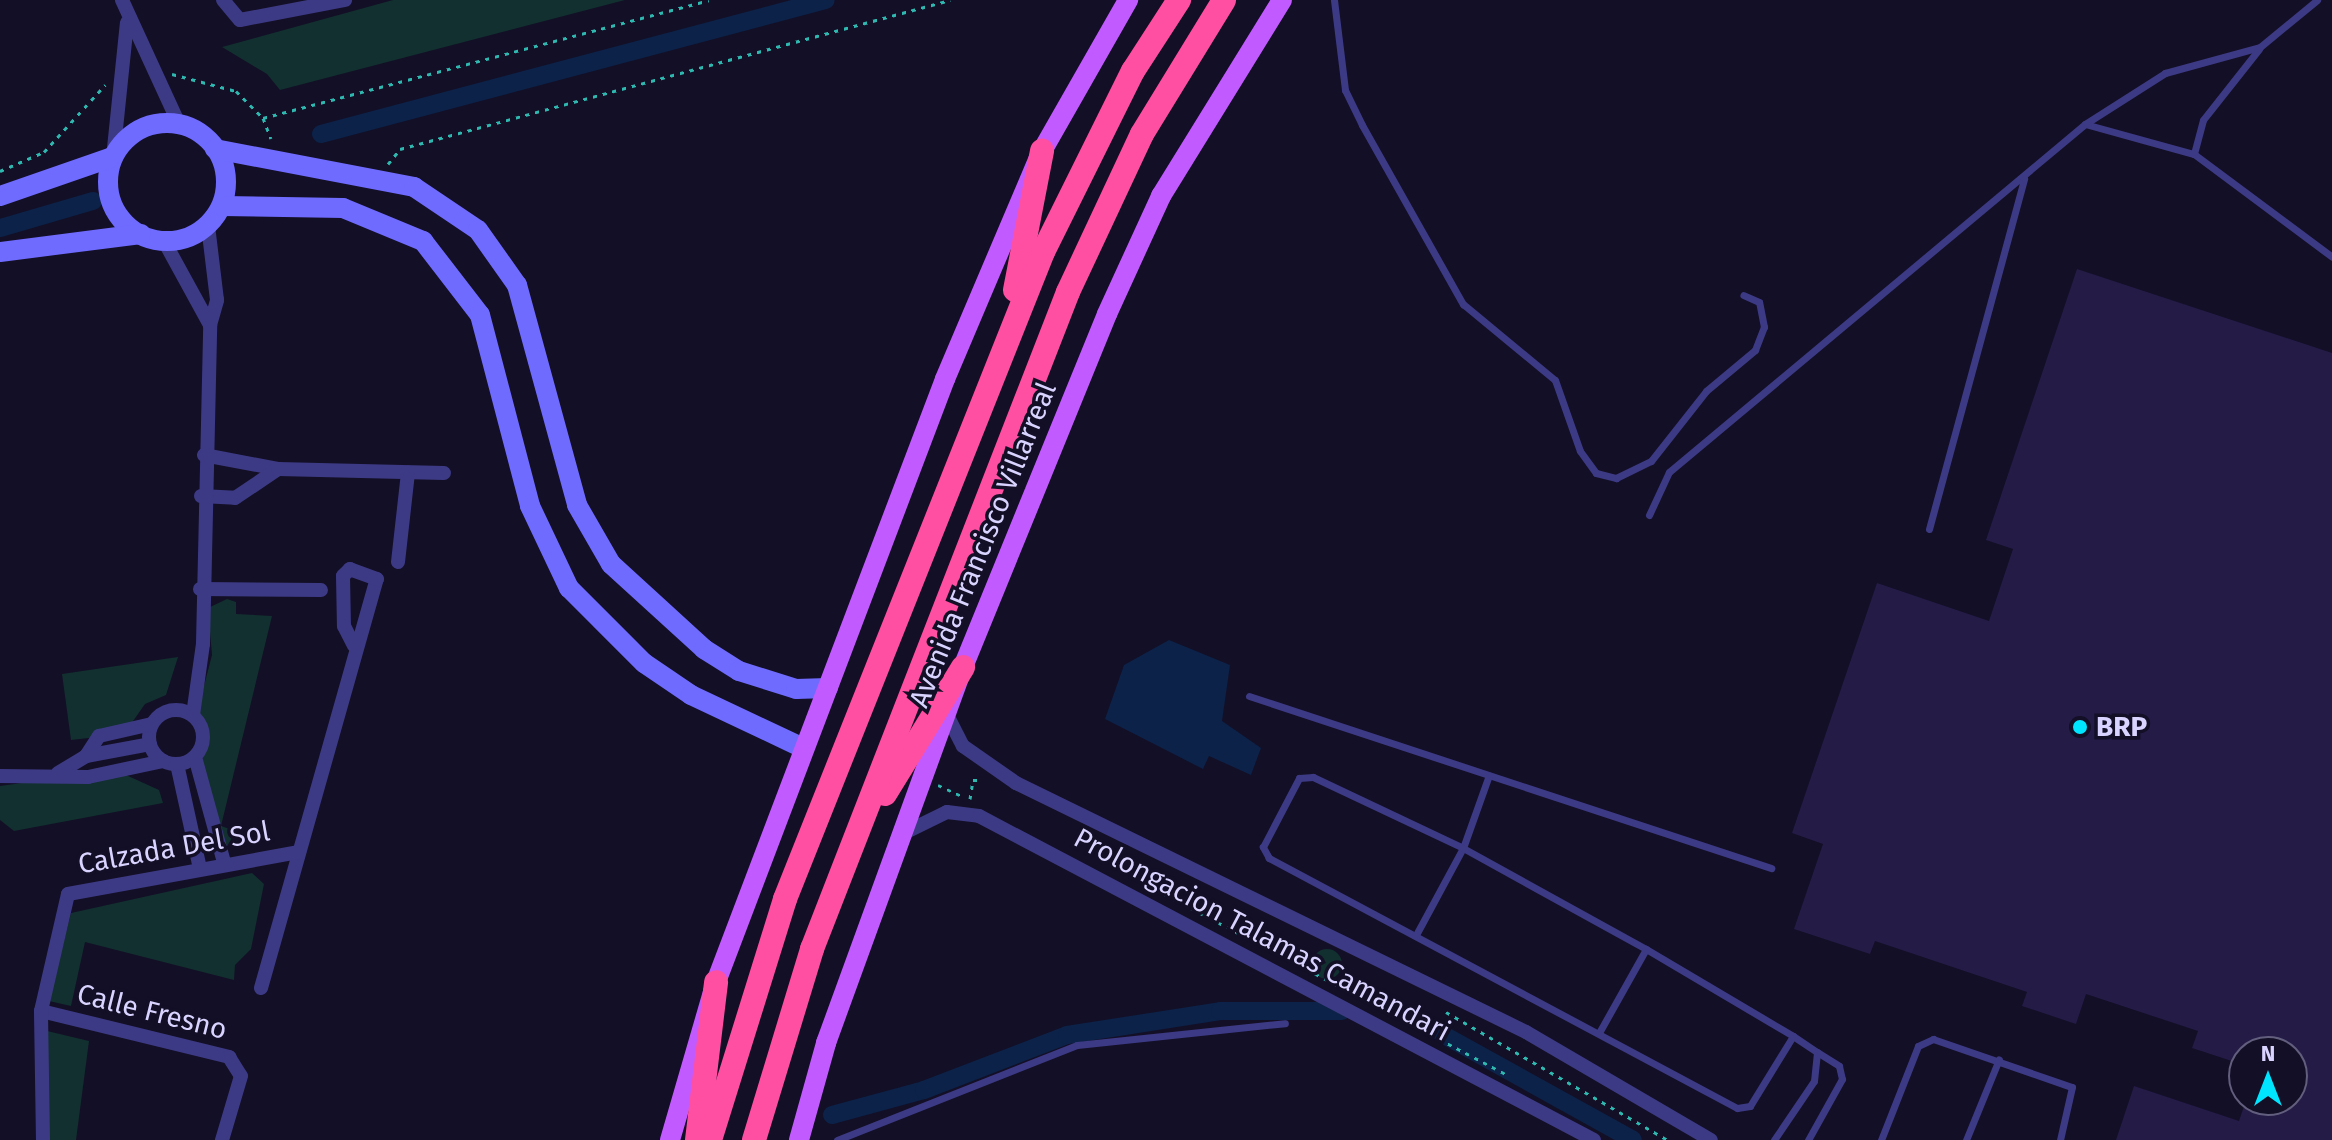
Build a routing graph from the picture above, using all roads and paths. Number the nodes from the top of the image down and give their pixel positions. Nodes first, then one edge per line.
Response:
1 (122, 0) edge
2 (223, 0) edge
3 (345, 0) edge
4 (709, 0) edge
5 (950, 0) edge
6 (1128, 0) edge
7 (1179, 0) edge
8 (1224, 0) edge
9 (1282, 0) edge
10 (1334, 0) edge
11 (2317, 0) edge
12 (127, 23) junction
13 (2260, 47) junction
14 (154, 74) junction
15 (120, 81) junction
16 (263, 118) junction
17 (179, 124) junction
18 (2085, 124) junction
19 (215, 149) junction
20 (1042, 151) junction
21 (112, 153) junction
22 (2194, 154) junction
23 (274, 162) junction
24 (0, 171) edge
25 (2024, 176) junction
26 (384, 179) junction
27 (0, 196) edge
28 (222, 206) junction
29 (208, 226) junction
30 (141, 234) junction
31 (164, 241) junction
32 (0, 252) edge
33 (2332, 257) edge
34 (1743, 295) dead end
35 (210, 325) junction
36 (998, 371) junction
37 (204, 455) junction
38 (1651, 461) junction
39 (278, 469) junction
40 (1669, 472) junction
41 (408, 473) junction
42 (444, 473) dead end
43 (201, 496) junction
44 (1649, 515) dead end
45 (1929, 529) dead end
46 (398, 562) dead end
47 (200, 589) junction
48 (321, 590) dead end
49 (354, 646) junction
50 (963, 667) junction
51 (828, 688) junction
52 (1249, 696) dead end
53 (193, 715) junction
54 (947, 715) junction
55 (152, 724) junction
56 (150, 744) junction
57 (801, 747) junction
58 (86, 756) junction
59 (195, 757) junction
60 (170, 763) junction
61 (58, 773) junction
62 (1489, 775) junction
63 (0, 776) edge
64 (902, 834) junction
65 (856, 845) junction
66 (1463, 848) junction
67 (299, 852) junction
68 (224, 862) junction
69 (1771, 868) dead end
70 (200, 869) junction
71 (1417, 933) junction
72 (1646, 949) junction
73 (716, 982) junction
74 (261, 988) dead end
75 (41, 1011) junction
76 (1285, 1023) dead end
77 (1600, 1031) junction
78 (1793, 1036) junction
79 (1817, 1052) junction
80 (1999, 1059) junction
81 (43, 1140) edge
82 (222, 1140) edge
83 (670, 1140) edge
84 (697, 1140) edge
85 (710, 1140) edge
86 (754, 1140) edge
87 (799, 1140) edge
88 (837, 1140) edge
89 (1594, 1140) edge
90 (1711, 1140) edge
91 (1774, 1140) edge
92 (1808, 1140) edge
93 (1881, 1140) edge
94 (1966, 1140) edge
95 (2060, 1140) edge

1 - 12 street
2 - 3 street
4 - 16 path
5 - 26 path
6 - 20 main road
7 - 36 highway, Avenida Francisco Villarreal
8 - 65 highway, Avenida Francisco Villarreal
9 - 50 main road, Avenida Francisco Villarreal
10 - 38 lane
11 - 13 lane
12 - 14 street
12 - 15 street
13 - 18 lane
13 - 22 lane
14 - 16 path
14 - 17 street
15 - 21 street
15 - 24 path
16 - 23 path
17 - 19 main road
17 - 21 main road
18 - 22 lane
18 - 25 lane
19 - 23 main road
19 - 28 main road
20 - 36 highway
20 - 51 main road
21 - 27 main road
21 - 30 main road
22 - 33 lane
23 - 26 main road
25 - 40 lane
25 - 45 lane
26 - 51 main road
28 - 29 main road
28 - 57 main road
29 - 31 main road
29 - 35 street
30 - 31 main road
30 - 32 main road
31 - 35 street
34 - 38 lane
35 - 37 street
36 - 85 highway, Avenida Francisco Villarreal
37 - 39 street
37 - 43 street
38 - 40 lane
39 - 41 street
39 - 43 street
40 - 44 lane
41 - 42 street
41 - 46 street
43 - 47 street
47 - 48 street
47 - 53 street
49 - 49 street, Calzada Del Sol
49 - 67 street, Calzada Del Sol
50 - 54 main road, Avenida Francisco Villarreal
50 - 65 highway
51 - 57 main road
52 - 62 lane
53 - 55 street
53 - 59 street
54 - 64 main road, Avenida Francisco Villarreal
54 - 90 street
55 - 56 street
55 - 58 street
56 - 58 street
56 - 60 street
57 - 73 main road
58 - 61 street
59 - 60 street
59 - 68 street
60 - 61 street
60 - 70 street
61 - 63 street
62 - 66 lane
62 - 69 lane
64 - 87 main road, Avenida Francisco Villarreal
64 - 89 street, Prolongacion Talamas Camandari
65 - 86 highway, Avenida Francisco Villarreal
66 - 71 lane
66 - 71 lane
66 - 72 lane
67 - 68 street, Calzada Del Sol
67 - 74 street, Calzada Del Sol
68 - 70 street, Calzada Del Sol
70 - 75 street, Calzada Del Sol
71 - 77 lane
72 - 77 lane
72 - 78 lane
73 - 83 main road
73 - 84 highway
75 - 81 street, Calzada Del Sol
75 - 82 street, Calle Fresno
76 - 88 lane
77 - 78 lane
78 - 79 lane
79 - 91 lane
79 - 92 lane
80 - 93 lane
80 - 94 lane
80 - 95 lane

